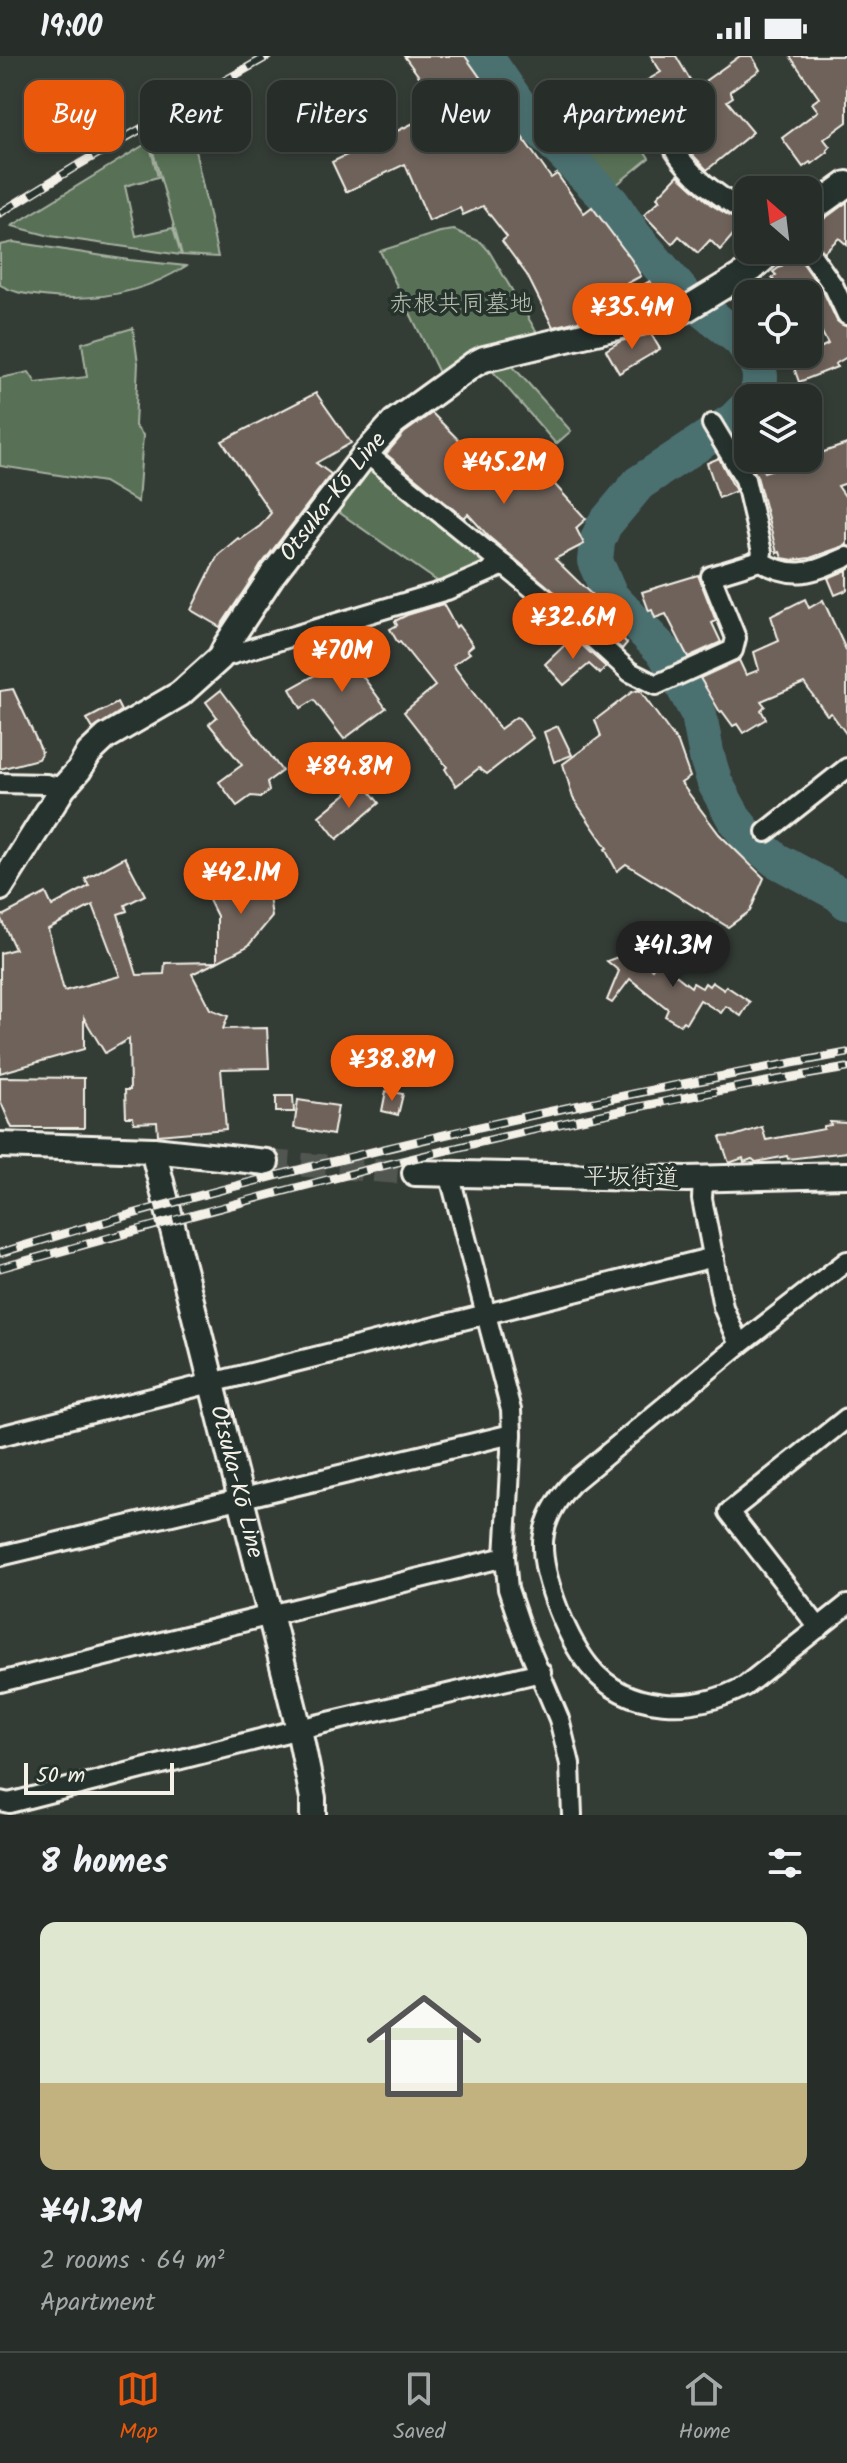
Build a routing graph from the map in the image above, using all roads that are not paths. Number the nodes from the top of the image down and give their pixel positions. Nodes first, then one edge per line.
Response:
1 (676, 152) edge
2 (847, 184) edge
3 (822, 202) edge
4 (734, 207) edge
5 (758, 264) edge
6 (822, 264) edge
7 (841, 284) edge
8 (847, 315) edge
9 (712, 424) dead end
10 (366, 453) junction
11 (847, 557) edge
12 (760, 561) junction
13 (504, 565) junction
14 (220, 658) junction
15 (847, 768) edge
16 (0, 783) edge
17 (63, 788) junction
18 (766, 832) dead end
19 (0, 888) edge
20 (0, 1145) edge
21 (153, 1150) junction
22 (266, 1162) tunnel mouth
23 (415, 1173) tunnel mouth
24 (449, 1173) junction
25 (847, 1175) edge
26 (703, 1179) junction
27 (714, 1257) junction
28 (847, 1261) edge
29 (486, 1315) junction
30 (739, 1345) junction
31 (211, 1383) junction
32 (847, 1418) edge
33 (512, 1434) junction
34 (0, 1436) edge
35 (241, 1499) junction
36 (0, 1556) edge
37 (505, 1557) junction
38 (847, 1605) edge
39 (269, 1614) junction
40 (819, 1628) junction
41 (541, 1672) junction
42 (0, 1682) edge
43 (299, 1729) junction
44 (0, 1801) edge
45 (313, 1815) edge
46 (572, 1815) edge

1 - 4 street
2 - 3 main road
5 - 10 main road, Ōtsuka-Kō Line
6 - 7 street
7 - 8 street
9 - 12 street
10 - 13 street
10 - 14 main road, Ōtsuka-Kō Line
11 - 12 street
12 - 13 street
13 - 14 street
14 - 17 main road, Ōtsuka-Kō Line
15 - 18 street
16 - 17 street
17 - 19 main road, Ōtsuka-Kō Line
20 - 21 main road
21 - 22 main road
21 - 31 main road, Ōtsuka-Kō Line
23 - 24 main road, 平坂街道
24 - 26 main road, 平坂街道
24 - 29 street
25 - 26 main road, 平坂街道
26 - 27 street
27 - 29 street
27 - 30 street
28 - 30 street
29 - 31 street
29 - 33 street
30 - 40 street
31 - 34 street
31 - 35 main road, Ōtsuka-Kō Line
32 - 40 street
33 - 35 street
33 - 37 street
35 - 36 street
35 - 39 main road, Ōtsuka-Kō Line
37 - 39 street
37 - 41 street
38 - 40 street
39 - 42 street
39 - 43 main road, Ōtsuka-Kō Line
41 - 43 street
41 - 46 street
43 - 44 street
43 - 45 main road, Ōtsuka-Kō Line

